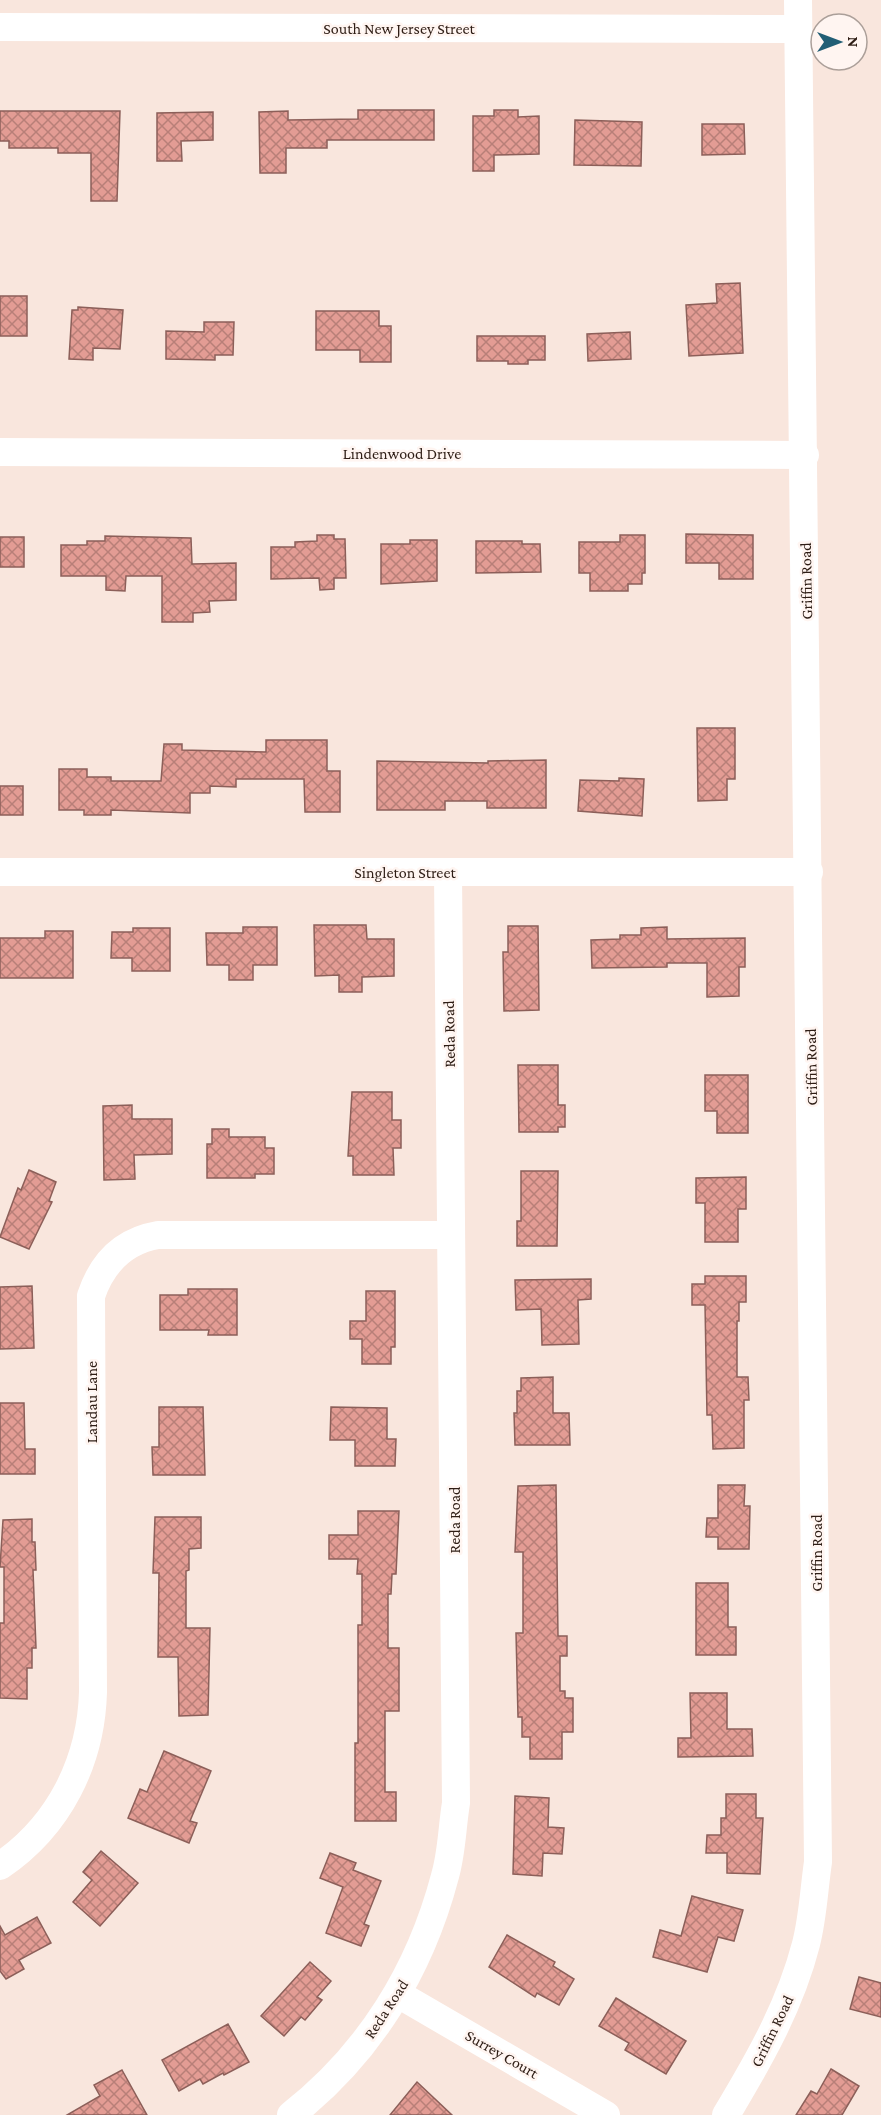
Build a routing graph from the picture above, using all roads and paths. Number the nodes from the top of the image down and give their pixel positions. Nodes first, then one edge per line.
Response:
1 (798, 0) edge
2 (0, 27) edge
3 (798, 29) junction
4 (0, 452) edge
5 (805, 455) junction
6 (0, 872) edge
7 (448, 872) junction
8 (809, 872) junction
9 (451, 1235) junction
10 (0, 1866) edge
11 (398, 1994) junction
12 (291, 2115) edge
13 (606, 2115) edge
14 (726, 2115) edge

1 - 3 street, Griffin Road
2 - 3 street, South New Jersey Street
3 - 5 street, Griffin Road
4 - 5 street, Lindenwood Drive
5 - 8 street, Griffin Road
6 - 7 street, Singleton Street
7 - 8 street, Singleton Street
7 - 9 street, Reda Road
8 - 14 street, Griffin Road
9 - 10 street, Landau Lane
9 - 11 street, Reda Road
11 - 12 street, Reda Road
11 - 13 street, Surrey Court

